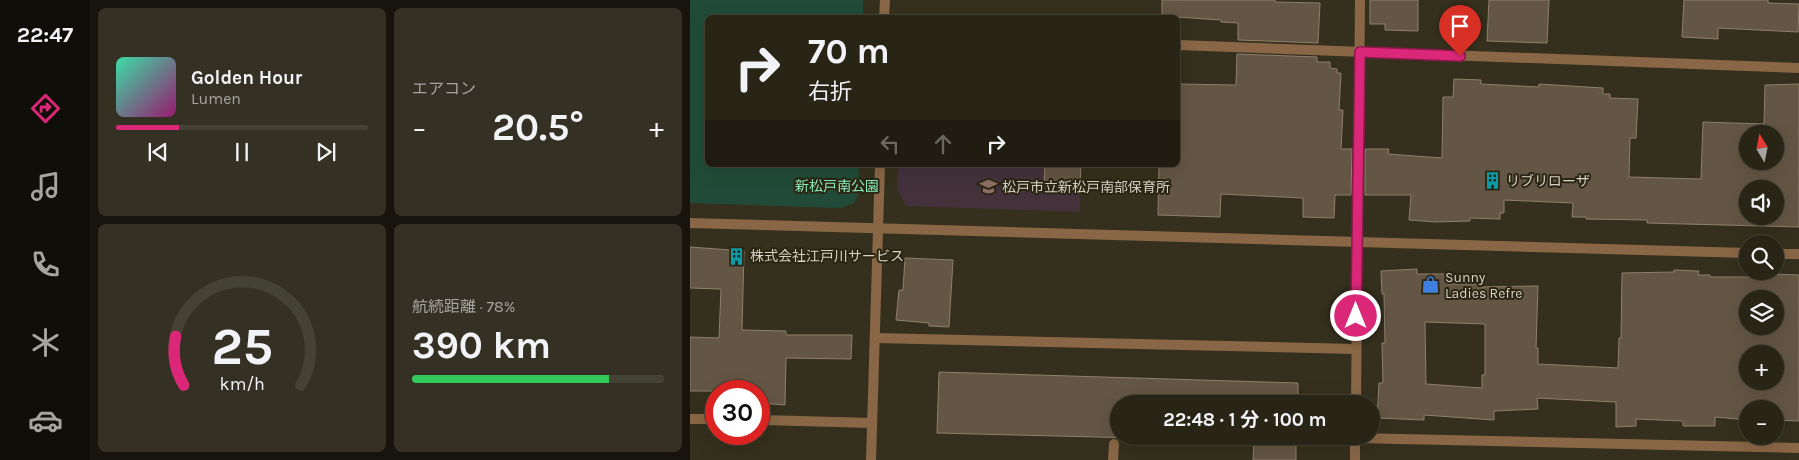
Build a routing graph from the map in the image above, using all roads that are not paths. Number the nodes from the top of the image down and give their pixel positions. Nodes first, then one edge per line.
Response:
1 (885, 0) edge
2 (1360, 0) edge
3 (884, 15) edge
4 (1180, 45) edge
5 (1360, 52) junction
6 (1799, 68) edge
7 (880, 167) edge
8 (690, 223) edge
9 (878, 228) junction
10 (1356, 241) junction
11 (1739, 253) edge
12 (1784, 254) edge
13 (1799, 254) edge
14 (875, 338) junction
15 (1356, 349) junction
16 (1356, 395) edge
17 (690, 419) edge
18 (705, 419) edge
19 (770, 420) edge
20 (872, 423) junction
21 (1380, 438) edge
22 (1114, 445) edge
23 (1355, 445) edge
24 (1799, 448) edge
25 (871, 460) edge
26 (1113, 460) edge
27 (1355, 460) edge

1 - 3 street
2 - 5 street
4 - 5 street
5 - 6 street
5 - 10 street
7 - 9 street
8 - 9 street
9 - 10 street
9 - 14 street
10 - 11 street
10 - 15 street
12 - 13 street
14 - 15 street
14 - 20 street
15 - 16 street
17 - 18 street
19 - 20 street
20 - 25 street
21 - 24 street
22 - 26 street
23 - 27 street

